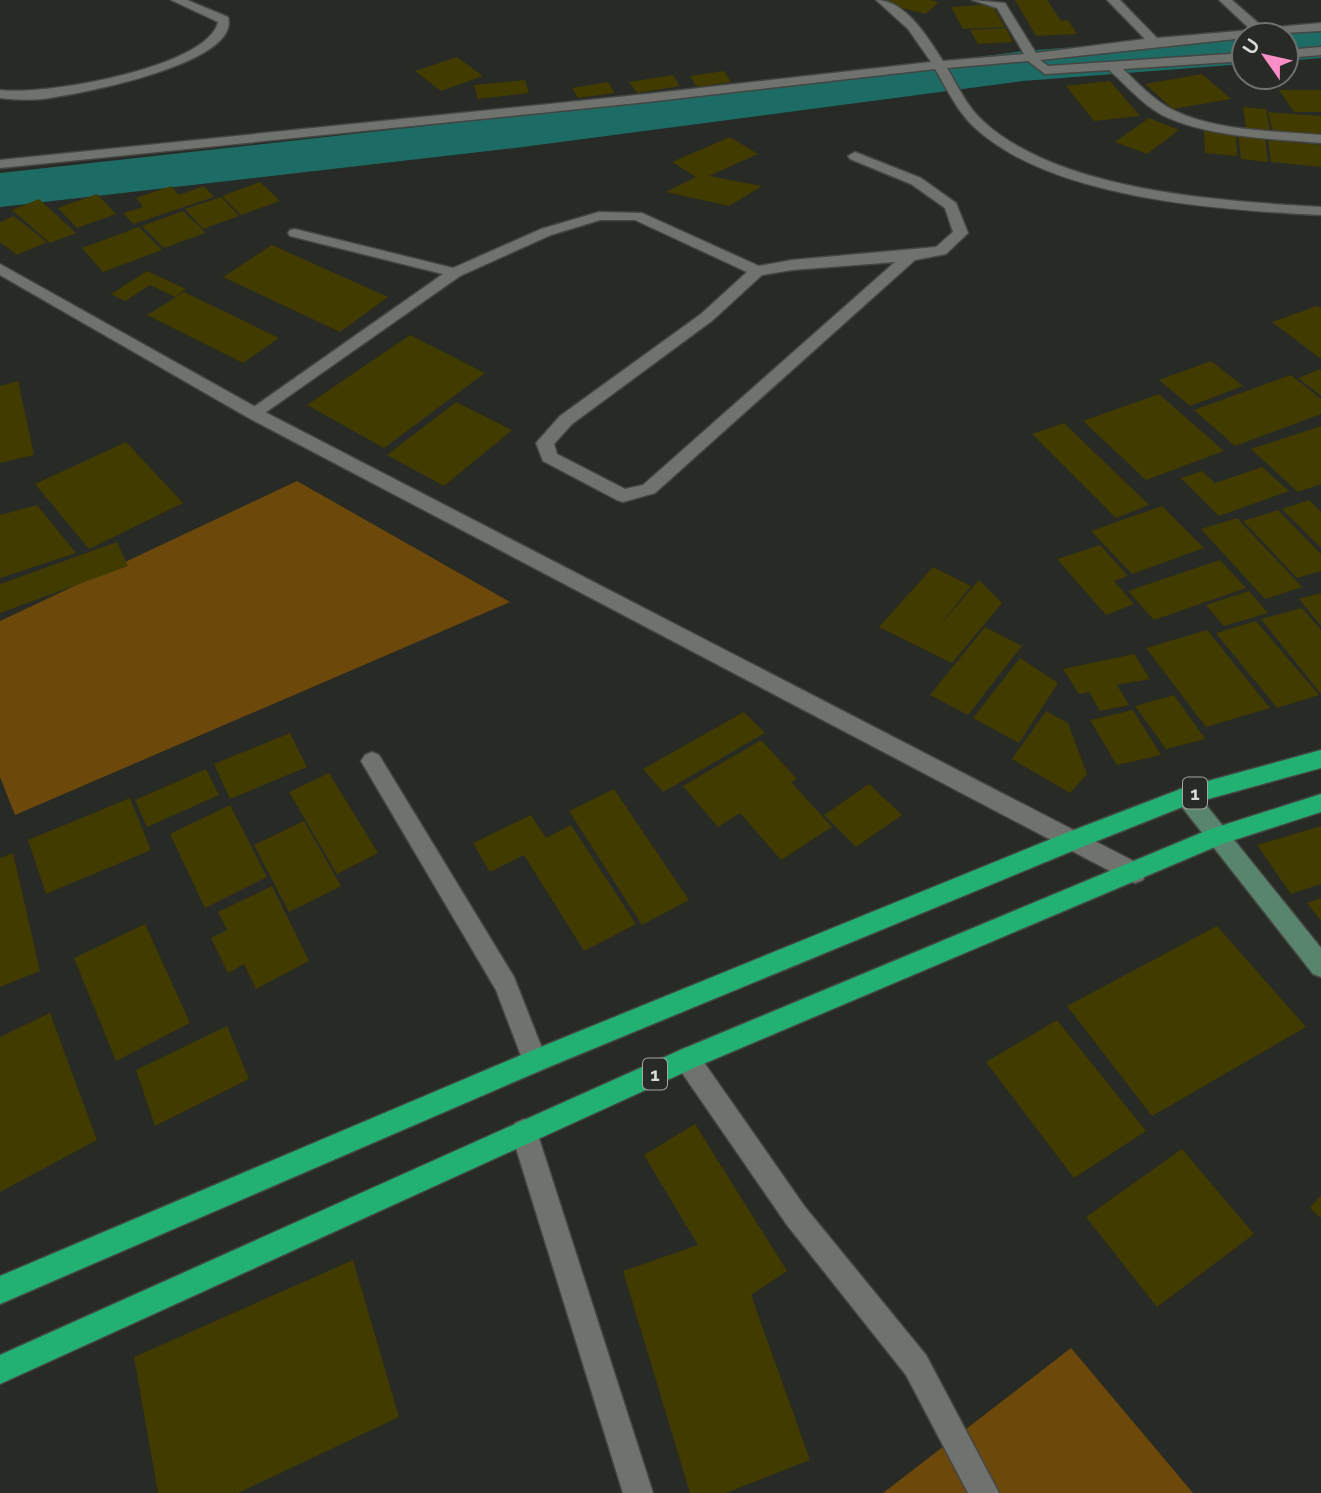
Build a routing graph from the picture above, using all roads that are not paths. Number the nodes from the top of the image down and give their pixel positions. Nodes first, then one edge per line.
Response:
1 (177, 0) edge
2 (882, 0) edge
3 (978, 0) edge
4 (1113, 0) edge
5 (1225, 0) edge
6 (1249, 21) edge
7 (1321, 27) edge
8 (1300, 29) edge
9 (1230, 36) edge
10 (1154, 42) junction
11 (1321, 51) edge
12 (1300, 53) edge
13 (1230, 58) edge
14 (1033, 61) junction
15 (947, 66) junction
16 (1117, 70) junction
17 (0, 94) edge
18 (1321, 139) edge
19 (855, 156) dead end
20 (0, 164) edge
21 (1321, 211) edge
22 (295, 233) dead end
23 (910, 256) junction
24 (0, 269) edge
25 (757, 271) junction
26 (456, 273) junction
27 (253, 413) junction
28 (1321, 759) edge
29 (372, 761) dead end
30 (1186, 796) junction
31 (1321, 803) edge
32 (1216, 837) junction
33 (1073, 840) junction
34 (1135, 873) junction
35 (1321, 966) edge
36 (687, 1059) junction
37 (535, 1060) junction
38 (524, 1132) junction
39 (0, 1290) edge
40 (0, 1370) edge
41 (638, 1493) edge
42 (984, 1493) edge

1 - 17 street
2 - 15 street
3 - 14 street
4 - 10 street
5 - 6 street
7 - 8 street
9 - 10 street
10 - 14 street
11 - 12 street
13 - 16 street
14 - 15 street
14 - 16 street
15 - 20 street
15 - 21 street
16 - 18 street
19 - 23 street
22 - 26 street
23 - 25 street
23 - 25 street
24 - 27 street
25 - 26 street
26 - 27 street
27 - 33 street
28 - 30 highway, 1
29 - 37 street
30 - 32 street
30 - 33 highway, 1
31 - 32 highway, 1
32 - 34 highway, 1
32 - 35 street
33 - 34 street
33 - 37 highway, 1
34 - 36 highway, 1
36 - 38 highway, 1
36 - 42 street
37 - 39 highway, 1
38 - 40 highway, 1
38 - 41 street

